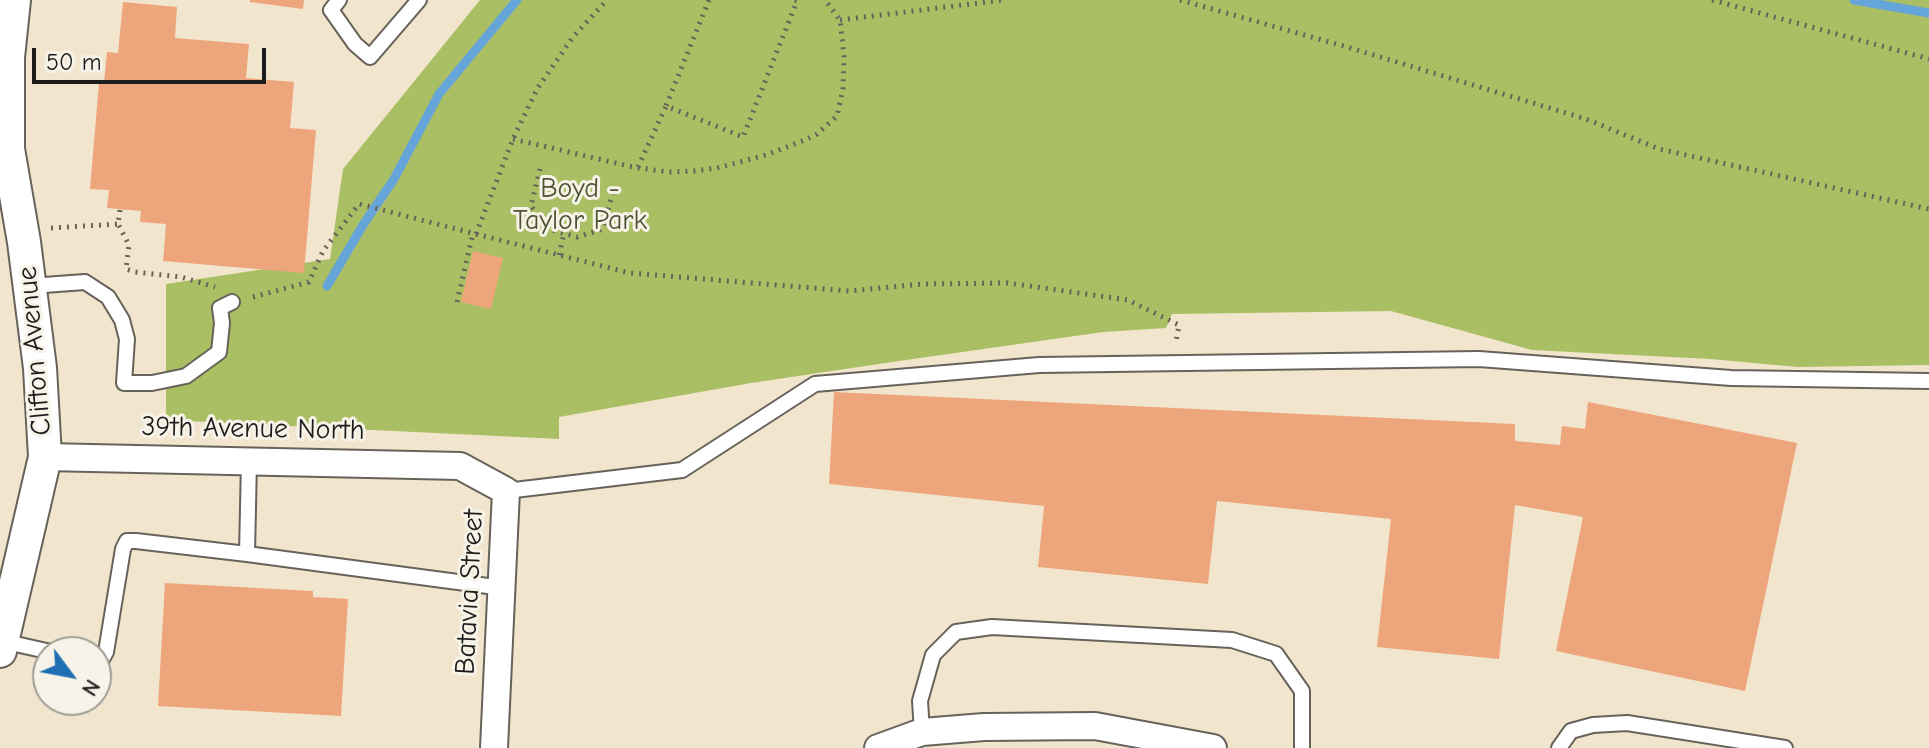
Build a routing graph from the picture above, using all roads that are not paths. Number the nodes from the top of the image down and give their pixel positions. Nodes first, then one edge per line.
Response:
1 (14, 0) edge
2 (339, 0) edge
3 (419, 0) edge
4 (30, 286) junction
5 (232, 302) road end
6 (1929, 381) edge
7 (45, 457) junction
8 (249, 461) junction
9 (460, 466) joint
10 (506, 491) junction
11 (247, 554) junction
12 (503, 588) junction
13 (109, 636) edge
14 (1, 646) edge
15 (32, 650) edge
16 (922, 732) junction
17 (494, 748) edge
18 (878, 748) edge
19 (1213, 748) edge
20 (1302, 748) edge
21 (1559, 748) edge
22 (1785, 748) edge

1 - 4 street, Clifton Avenue
2 - 3 lane
4 - 5 lane
4 - 7 street, Clifton Avenue
6 - 10 lane
7 - 8 street, 39th Avenue North
7 - 14 street, Clifton Avenue
8 - 9 street, 39th Avenue North
8 - 11 lane
9 - 10 street, Batavia Street
10 - 12 street, Batavia Street
11 - 12 lane
11 - 13 lane
12 - 17 street, Batavia Street
14 - 15 lane
16 - 18 street
16 - 19 street
16 - 20 lane
21 - 22 lane

